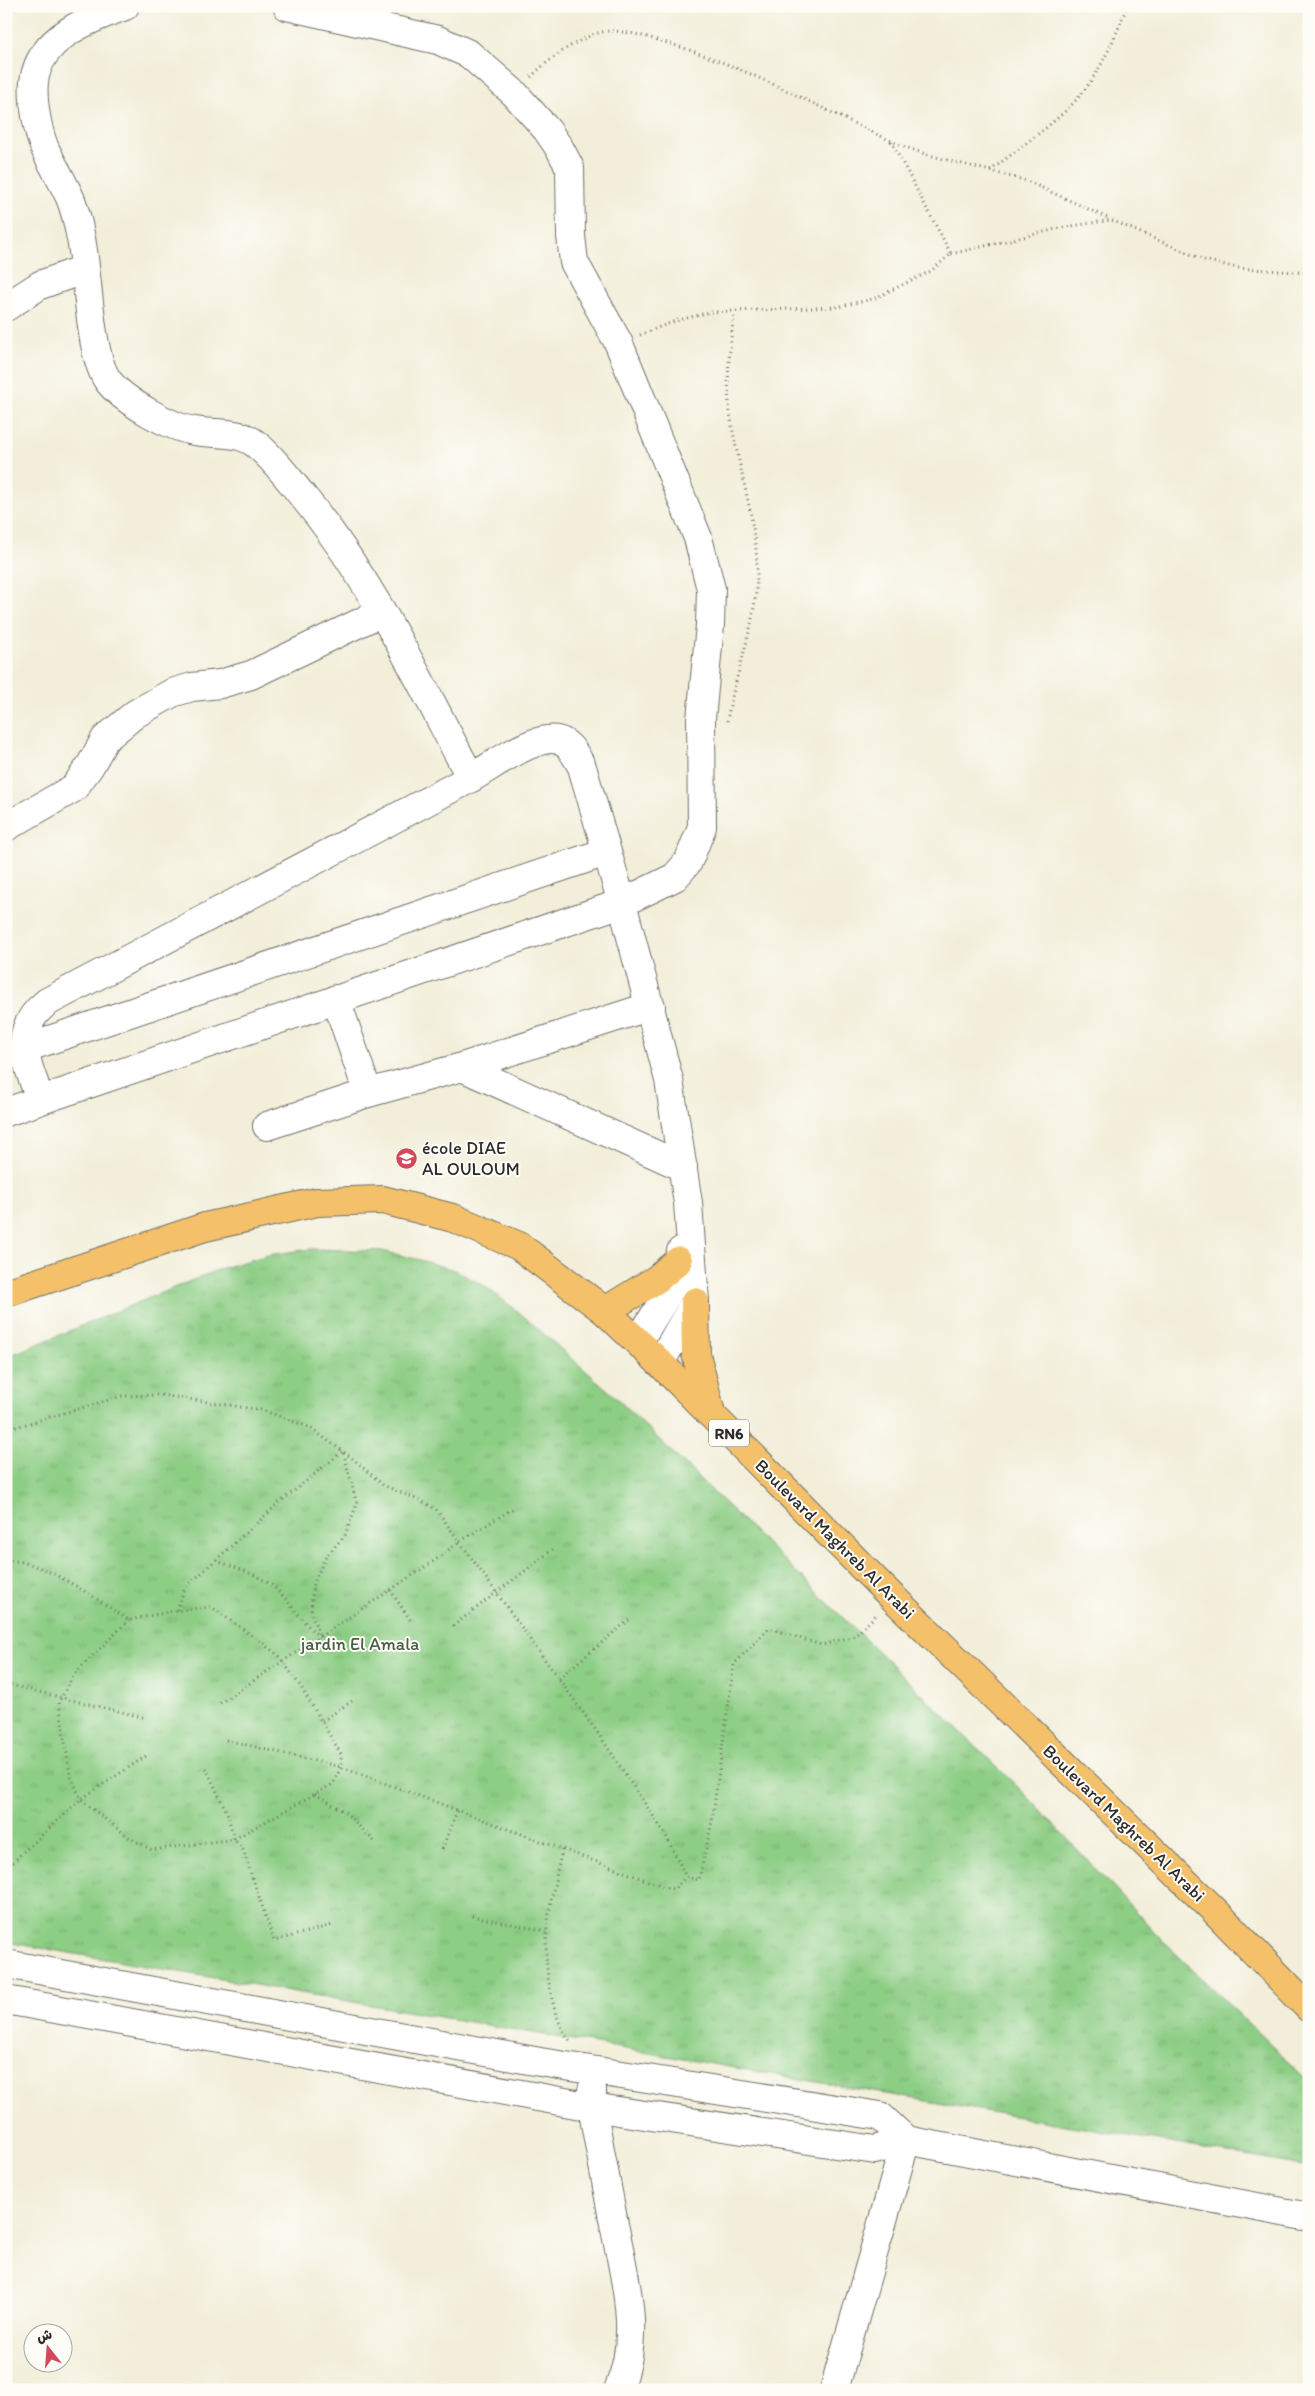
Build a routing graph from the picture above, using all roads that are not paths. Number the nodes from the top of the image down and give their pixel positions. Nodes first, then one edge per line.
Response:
1 (126, 6) edge
2 (288, 6) edge
3 (85, 269) junction
4 (6, 307) edge
5 (382, 612) junction
6 (471, 778) junction
7 (6, 827) edge
8 (606, 852) junction
9 (622, 903) junction
10 (336, 998) junction
11 (651, 1006) junction
12 (15, 1052) edge
13 (462, 1067) junction
14 (368, 1093) junction
15 (40, 1100) junction
16 (6, 1112) edge
17 (267, 1126) dead end
18 (683, 1167) junction
19 (690, 1218) junction
20 (678, 1261) junction
21 (6, 1293) edge
22 (695, 1302) junction
23 (605, 1311) junction
24 (638, 1342) junction
25 (660, 1363) junction
26 (711, 1415) junction
27 (6, 1964) edge
28 (6, 2000) edge
29 (1309, 2008) edge
30 (328, 2022) junction
31 (320, 2059) junction
32 (592, 2069) junction
33 (592, 2107) junction
34 (906, 2140) junction
35 (1309, 2217) edge
36 (618, 2390) edge
37 (834, 2390) edge

1 - 3 street
2 - 9 street
3 - 4 street
3 - 5 street
5 - 6 street
5 - 7 street
6 - 8 street
6 - 12 street
8 - 9 street
8 - 12 street
9 - 10 street
9 - 11 street
10 - 14 street
10 - 15 street
11 - 13 street
11 - 18 street
12 - 15 street
13 - 14 street
13 - 18 street
14 - 17 street
15 - 16 street
18 - 19 street
19 - 20 street
19 - 22 street
20 - 23 main road
20 - 24 street
21 - 23 main road, Boulevard Maghreb Al Arabi / RN6
22 - 25 street
22 - 26 main road
23 - 24 main road, Boulevard Maghreb Al Arabi / RN6
24 - 25 main road, Boulevard Maghreb Al Arabi / RN6
25 - 26 main road, Boulevard Maghreb Al Arabi / RN6
26 - 29 main road, Boulevard Maghreb Al Arabi / RN6
27 - 30 street
28 - 31 street
30 - 31 street
30 - 32 street
31 - 33 street
32 - 33 street
32 - 34 street
33 - 34 street
33 - 36 street
34 - 35 street
34 - 37 street

